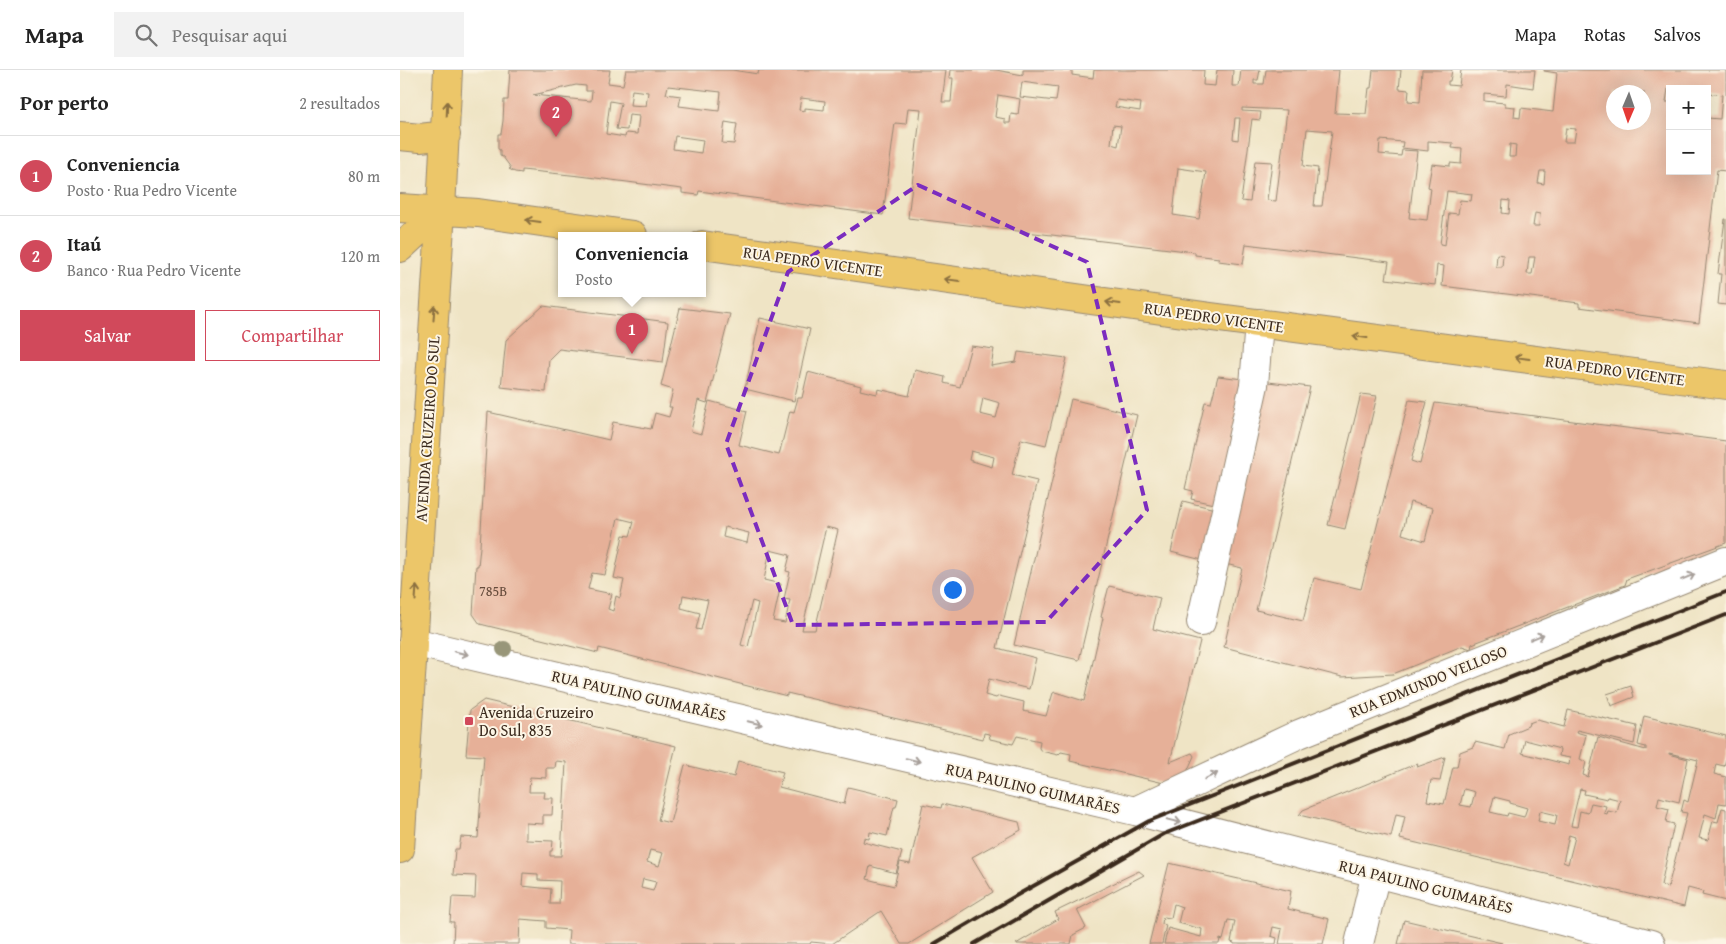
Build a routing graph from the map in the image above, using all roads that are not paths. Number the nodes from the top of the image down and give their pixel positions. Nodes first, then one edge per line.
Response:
1 (448, 70) edge
2 (446, 135) junction
3 (400, 136) edge
4 (400, 208) edge
5 (441, 210) junction
6 (612, 232) edge
7 (706, 246) edge
8 (400, 248) edge
9 (1259, 323) junction
10 (1726, 385) edge
11 (1726, 562) edge
12 (1201, 622) dead end
13 (413, 642) junction
14 (1135, 811) junction
15 (400, 849) edge
16 (1376, 873) junction
17 (1359, 944) edge
18 (1651, 944) edge

2 -> 1 main road, AVENIDA CRUZEIRO DO SUL
2 - 3 main road
2 - 5 main road, AVENIDA CRUZEIRO DO SUL
4 - 5 main road
6 -> 5 main road
5 - 8 main road
13 -> 5 main road, AVENIDA CRUZEIRO DO SUL
9 -> 7 main road, RUA PEDRO VICENTE
10 -> 9 main road, RUA PEDRO VICENTE
9 - 12 street
14 -> 11 street, RUA EDMUNDO VELLOSO
13 -> 14 street, RUA PAULINO GUIMARÃES
13 - 15 main road, AVENIDA CRUZEIRO DO SUL
14 -> 16 street, RUA PAULINO GUIMARÃES
16 - 17 street
16 - 18 street, RUA PAULINO GUIMARÃES

